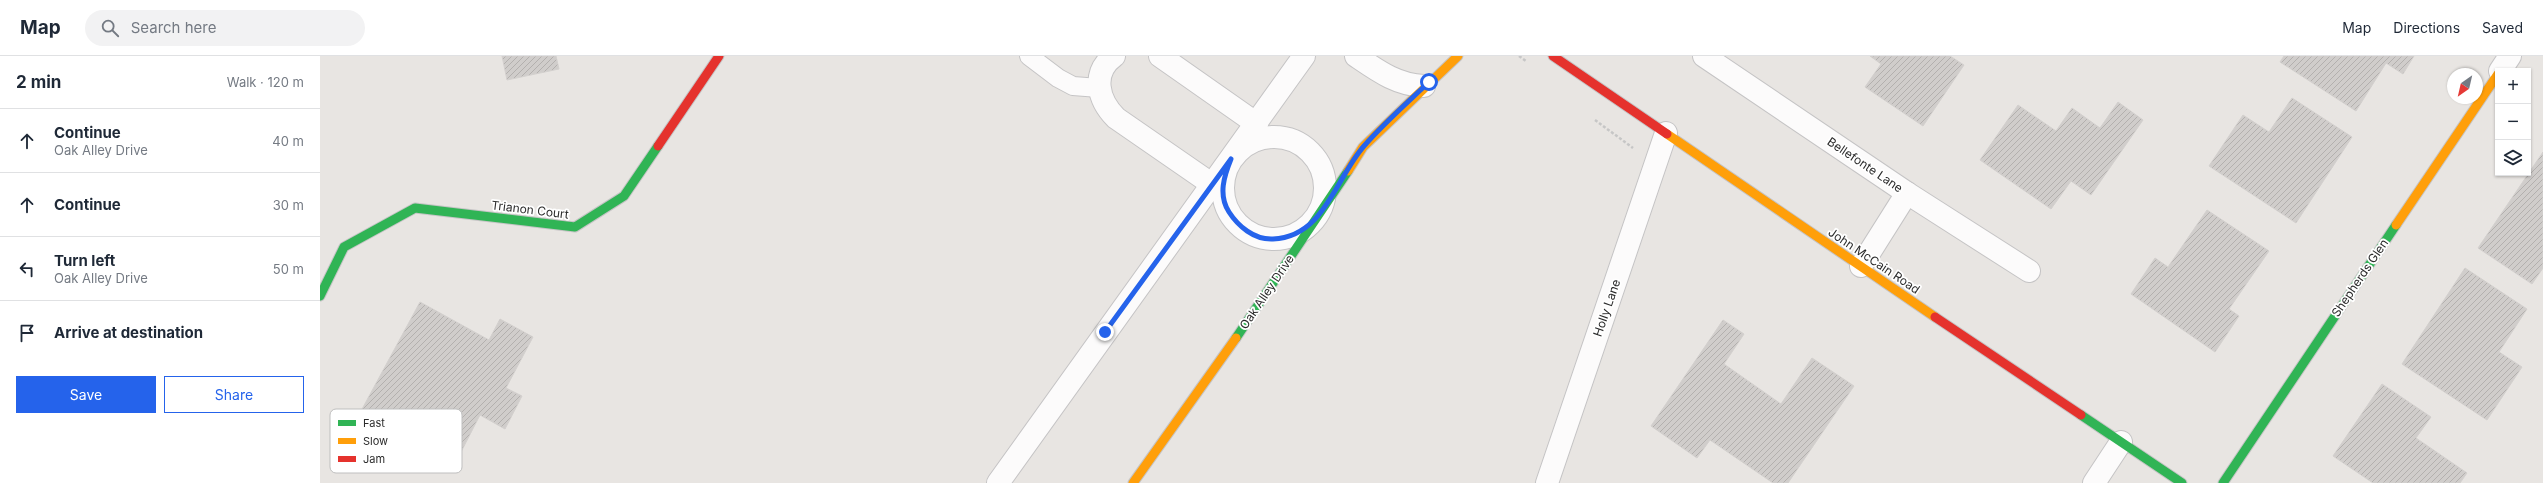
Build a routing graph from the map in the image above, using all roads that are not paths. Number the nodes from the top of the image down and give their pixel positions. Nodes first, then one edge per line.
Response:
1 (718, 56) edge
2 (1029, 56) edge
3 (1114, 56) edge
4 (1160, 56) edge
5 (1304, 56) edge
6 (1356, 56) edge
7 (1458, 56) edge
8 (1554, 56) edge
9 (1704, 56) edge
10 (2510, 56) edge
11 (2502, 68) edge
12 (2495, 78) edge
13 (1424, 86) junction
14 (1099, 88) junction
15 (1257, 124) junction
16 (1666, 133) junction
17 (1231, 159) junction
18 (1213, 185) junction
19 (1906, 193) junction
20 (1314, 222) junction
21 (1861, 266) junction
22 (2029, 271) dead end
23 (320, 296) edge
24 (2121, 442) junction
25 (998, 483) edge
26 (1133, 483) edge
27 (1547, 483) edge
28 (2094, 483) edge
29 (2182, 483) edge
30 (2223, 483) edge

1 - 23 street, Trianon Court
2 - 14 lane
3 - 14 street
4 - 15 street
5 - 15 street
6 - 13 street
7 - 13 street, Oak Alley Drive
8 - 16 street, John McCain Road
9 - 19 street, Bellefonte Lane
10 - 11 street
12 - 30 street, Shepherds Glen
13 - 20 street, Oak Alley Drive
14 - 18 street
15 - 17 street
16 - 21 street, John McCain Road
16 - 27 street, Holly Lane
17 - 18 street
17 - 20 street
17 - 20 street
18 - 25 street
19 - 21 street
19 - 22 street, Bellefonte Lane
20 - 26 street, Oak Alley Drive
21 - 24 street, John McCain Road
24 - 28 street
24 - 29 street, John McCain Road

